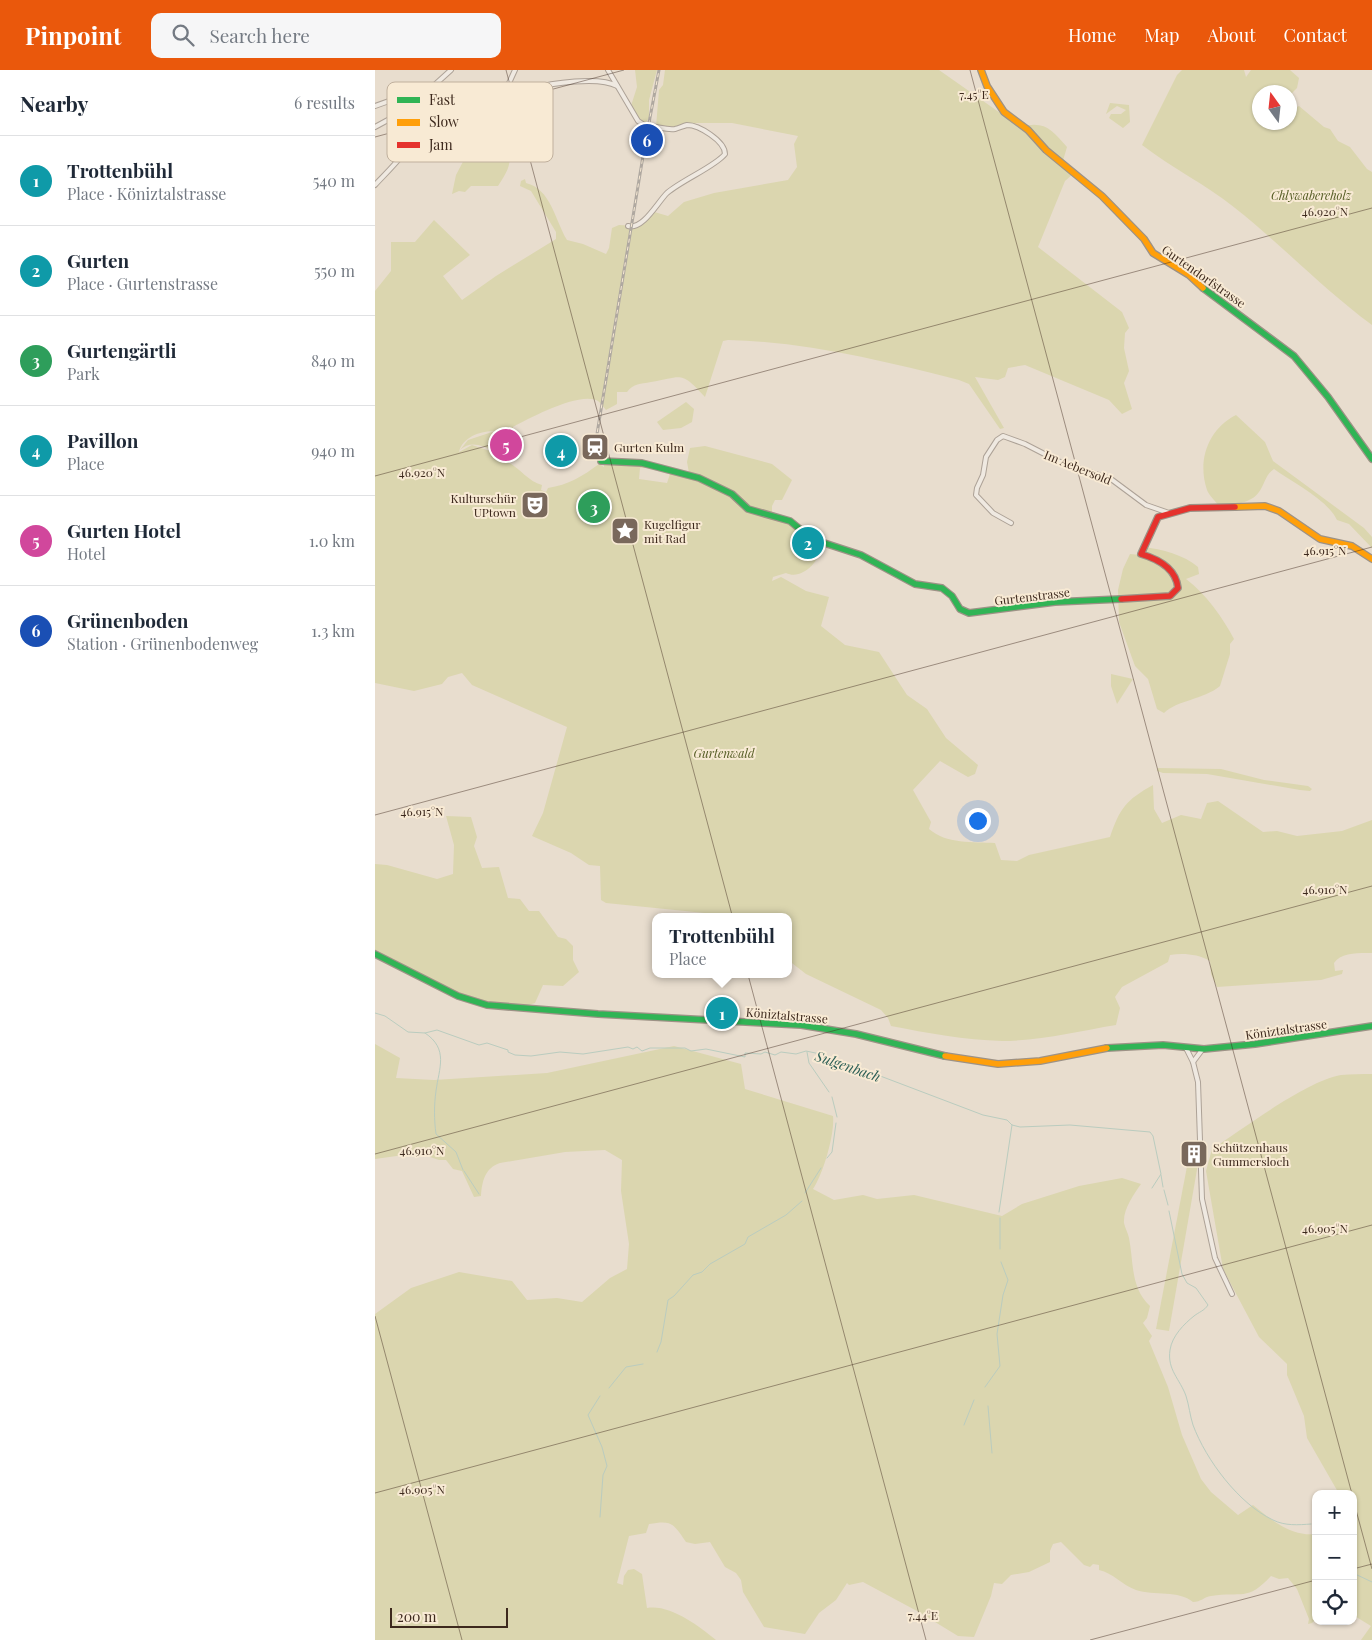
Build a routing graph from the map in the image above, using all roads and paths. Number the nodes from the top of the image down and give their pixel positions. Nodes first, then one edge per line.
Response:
1 (451, 70) edge
2 (515, 70) edge
3 (608, 70) edge
4 (981, 70) edge
5 (446, 72) edge
6 (437, 82) edge
7 (510, 82) edge
8 (553, 86) edge
9 (617, 86) junction
10 (387, 102) edge
11 (375, 106) edge
12 (387, 120) edge
13 (375, 127) edge
14 (394, 162) edge
15 (375, 185) edge
16 (628, 226) dead end
17 (1372, 459) edge
18 (601, 461) dead end
19 (1169, 513) junction
20 (1011, 523) dead end
21 (1372, 559) edge
22 (375, 954) edge
23 (1371, 1026) edge
24 (1186, 1048) junction
25 (1204, 1049) junction
26 (1193, 1062) junction
27 (1232, 1294) dead end

1 - 5 street
2 - 7 street
3 - 9 street
4 - 17 street, Gurtendorfstrasse
5 - 6 street
8 - 9 street
9 - 16 street, bridge
10 - 11 street
12 - 13 street
14 - 15 street
18 - 19 street, Gurtenstrasse
19 - 20 street, Im Aebersold
19 - 21 street, Gurtenstrasse
22 - 24 street, Köniztalstrasse
23 - 25 street, Köniztalstrasse
24 - 25 street, Köniztalstrasse
24 - 26 street
25 - 26 street
26 - 27 street

